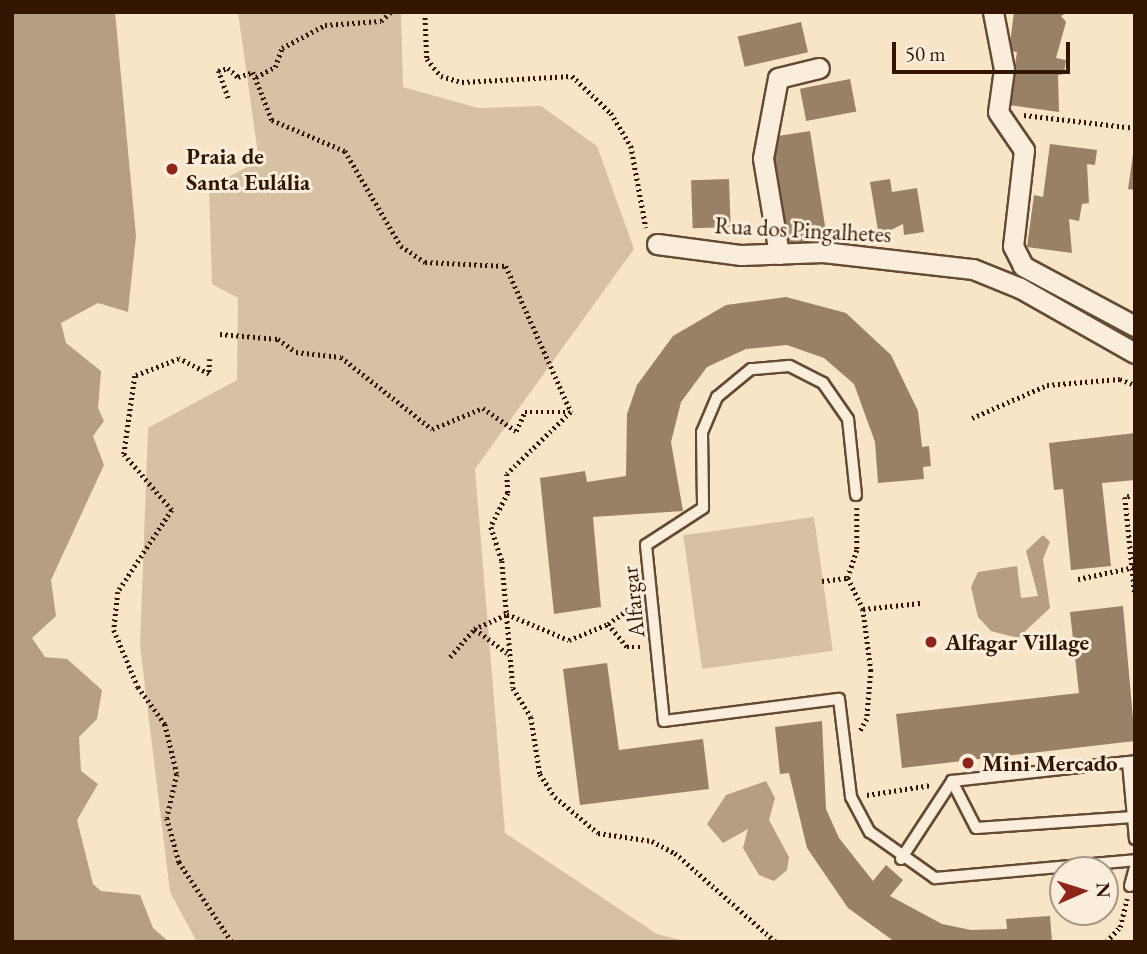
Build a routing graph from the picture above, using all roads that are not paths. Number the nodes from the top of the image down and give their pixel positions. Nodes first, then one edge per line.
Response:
1 (993, 12) edge
2 (819, 68) dead end
3 (657, 244) road end
4 (779, 254) junction
5 (1135, 326) edge
6 (1135, 353) edge
7 (856, 495) dead end
8 (1131, 762) edge
9 (952, 782) junction
10 (1133, 817) junction
11 (1135, 838) edge
12 (901, 859) junction
13 (1135, 860) edge
14 (1135, 867) edge
15 (1130, 886) road end

1 - 5 street
2 - 4 street
3 - 4 street, Rua dos Pingalhetes
4 - 6 street, Rua dos Pingalhetes
7 - 12 lane, Alfargar
8 - 9 lane
8 - 10 lane
9 - 10 lane
9 - 12 lane
10 - 11 lane
12 - 13 lane, Alfargar
14 - 15 lane

